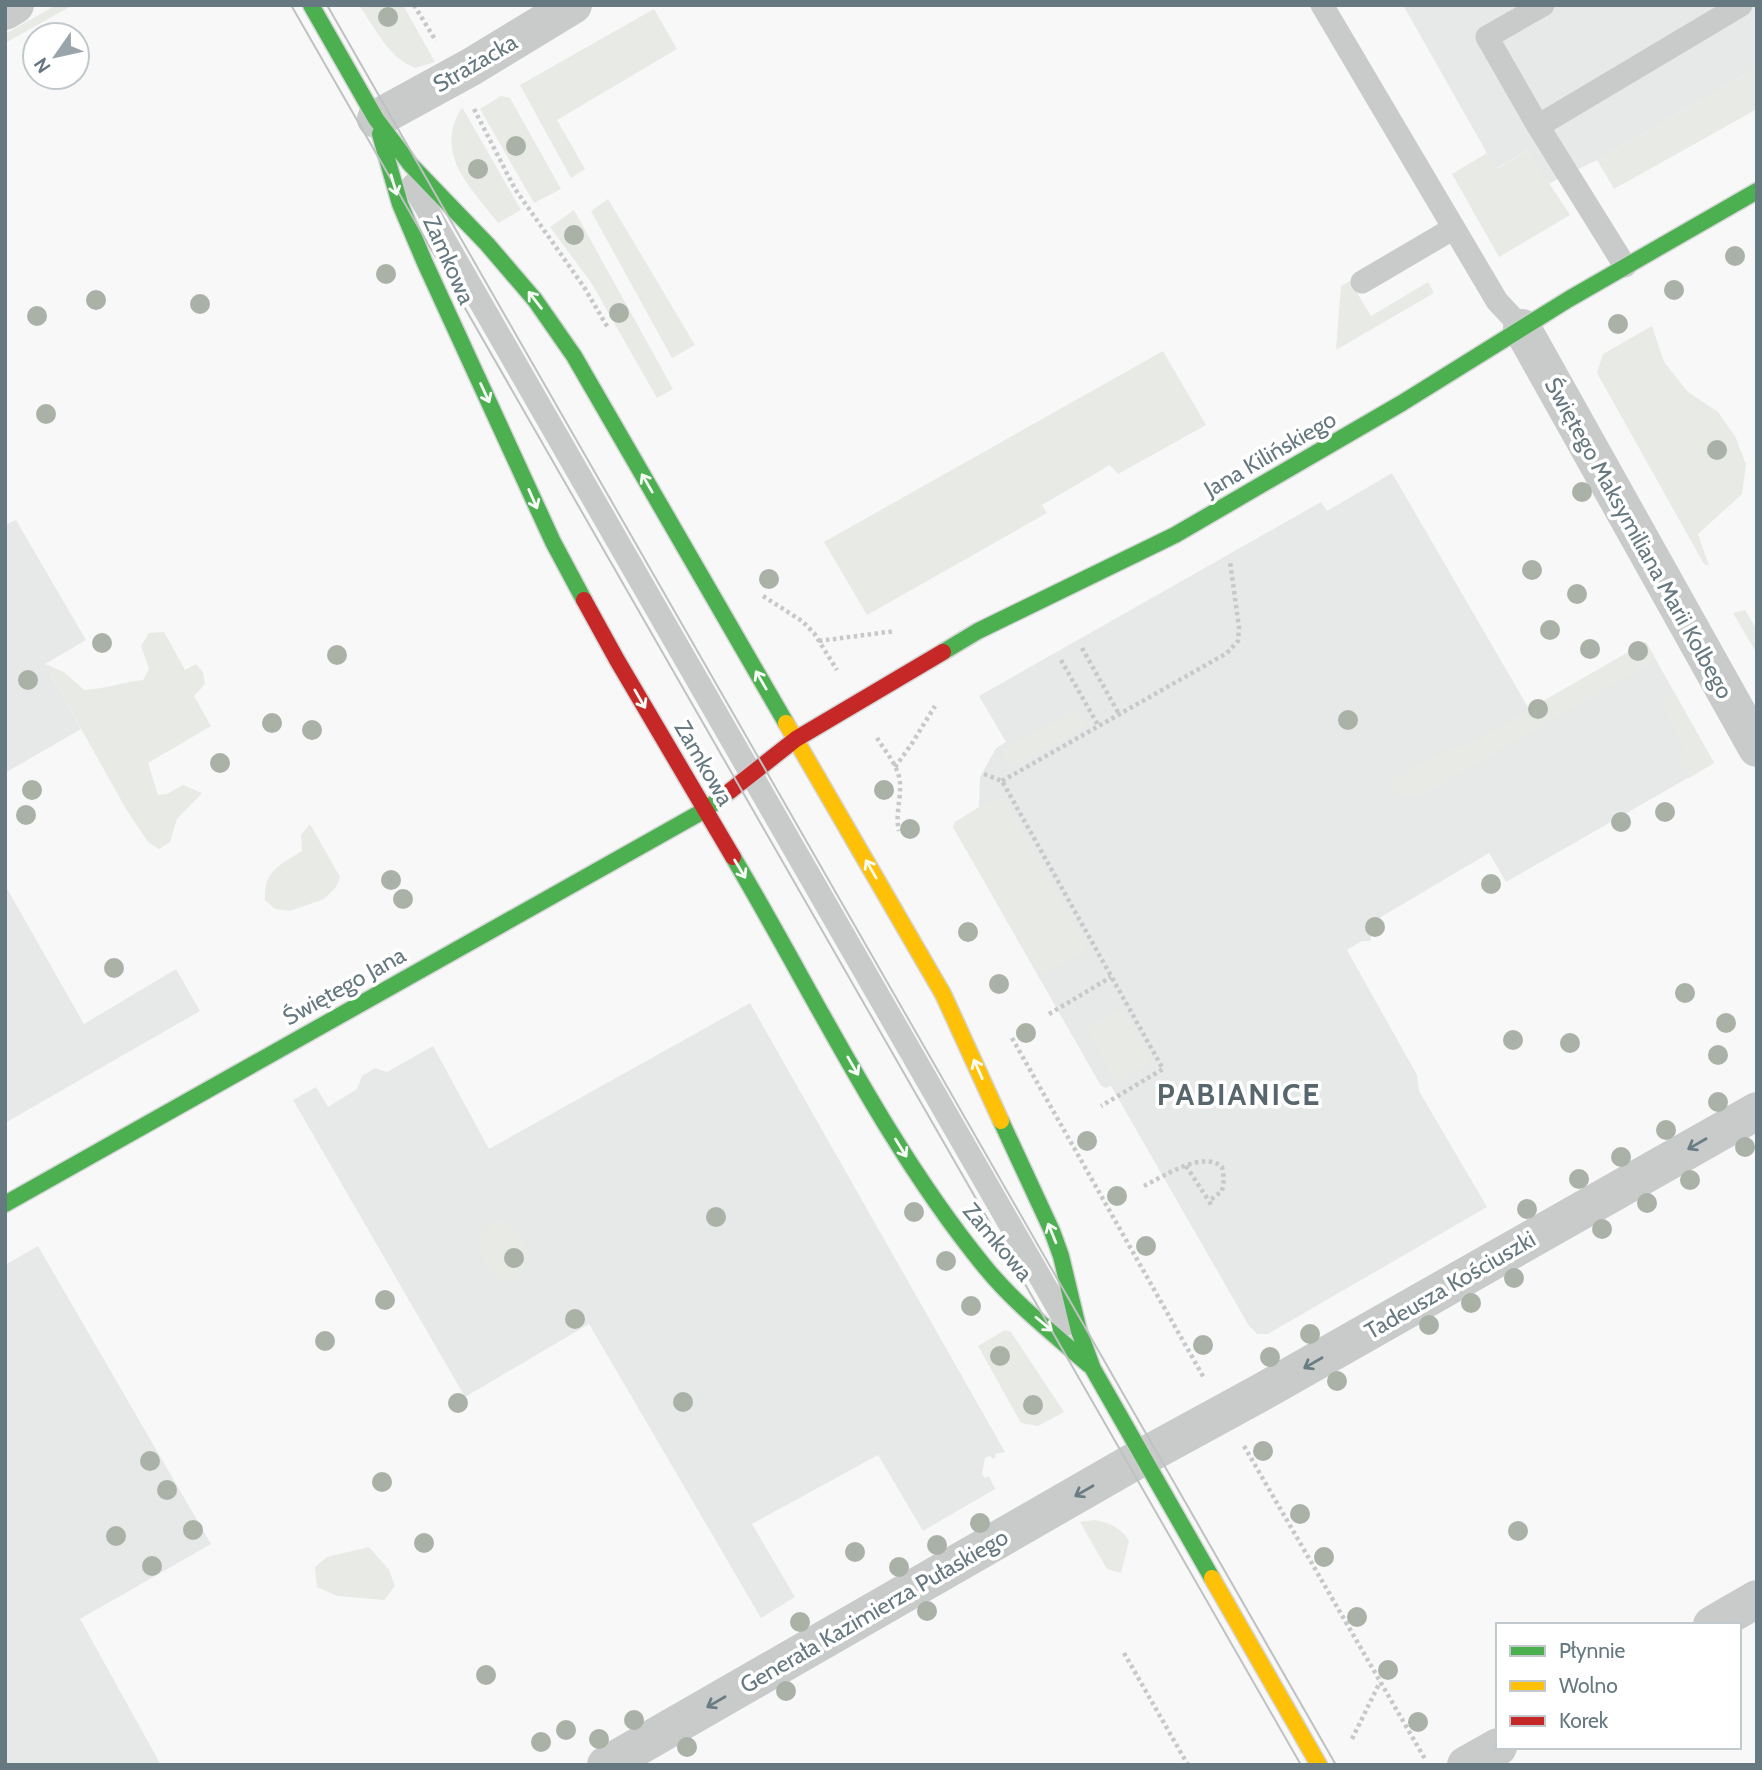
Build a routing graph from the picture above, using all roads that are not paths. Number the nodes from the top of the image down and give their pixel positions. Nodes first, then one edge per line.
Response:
1 (15, 5) edge
2 (311, 5) edge
3 (573, 5) edge
4 (1322, 5) edge
5 (1543, 5) edge
6 (1741, 5) edge
7 (5, 10) edge
8 (376, 119) junction
9 (1538, 125) junction
10 (1757, 191) edge
11 (1454, 228) junction
12 (1625, 266) junction
13 (1362, 282) dead end
14 (1522, 328) junction
15 (796, 739) junction
16 (1757, 748) edge
17 (750, 775) junction
18 (705, 810) junction
19 (1757, 1111) edge
20 (5, 1204) edge
21 (1093, 1369) junction
22 (1143, 1457) junction
23 (1757, 1600) edge
24 (1716, 1623) edge
25 (1496, 1748) edge
26 (606, 1765) edge
27 (1319, 1765) edge
28 (1466, 1765) edge

1 - 7 street
2 - 8 street, Zamkowa
3 - 8 street, Strażacka
4 - 11 lane
5 - 9 lane
6 - 9 lane
15 -> 8 street, Zamkowa
8 - 17 lane
8 -> 18 street, Zamkowa
9 - 12 lane
10 - 12 street, Jana Kilińskiego
11 - 13 lane
11 - 14 lane
12 - 14 street, Jana Kilińskiego
14 - 15 street, Jana Kilińskiego
14 - 16 street, Świętego Maksymiliana Marii Kolbego
15 - 17 street, Jana Kilińskiego
21 -> 15 street, Zamkowa
17 - 18 street, Świętego Jana
17 - 21 lane
18 - 20 street, Świętego Jana
18 -> 21 street, Zamkowa
19 -> 22 street, Tadeusza Kościuszki
21 - 22 street, Zamkowa
22 -> 26 street, Generała Kazimierza Pułaskiego
22 - 27 street, Zamkowa
23 - 24 street
25 - 28 street

